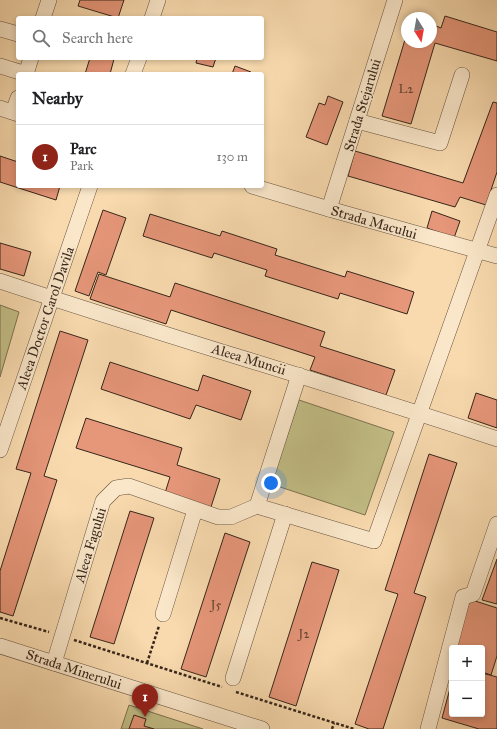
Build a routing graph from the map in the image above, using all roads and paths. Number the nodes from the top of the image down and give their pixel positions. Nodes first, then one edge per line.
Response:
1 (158, 0) edge
2 (395, 0) edge
3 (46, 1) edge
4 (43, 16) edge
5 (153, 16) edge
6 (0, 29) edge
7 (16, 33) edge
8 (30, 60) edge
9 (138, 60) edge
10 (0, 66) edge
11 (20, 72) edge
12 (27, 72) edge
13 (134, 72) edge
14 (462, 75) dead end
15 (16, 101) edge
16 (10, 111) edge
17 (357, 120) junction
18 (89, 188) edge
19 (259, 188) edge
20 (497, 195) edge
21 (329, 209) junction
22 (478, 251) junction
23 (497, 256) edge
24 (0, 281) edge
25 (52, 298) junction
26 (299, 375) junction
27 (420, 414) junction
28 (6, 415) edge
29 (497, 439) edge
30 (0, 450) edge
31 (257, 506) junction
32 (195, 510) junction
33 (285, 514) junction
34 (497, 524) edge
35 (163, 614) joint
36 (0, 618) edge
37 (62, 636) junction
38 (0, 646) edge
39 (54, 663) junction
40 (147, 663) junction
41 (228, 685) junction
42 (334, 723) junction
43 (262, 729) edge
44 (332, 729) edge
45 (354, 729) edge
46 (428, 729) edge

1 - 5 street
2 - 17 street, Strada Stejarului
3 - 4 street
6 - 7 street
8 - 12 street
9 - 13 street
10 - 11 street
14 - 17 street
15 - 16 street
17 - 21 street, Strada Stejarului
18 - 25 street, Aleea Doctor Carol Davila
19 - 21 street, Strada Macului
20 - 22 street
21 - 22 street, Strada Macului
22 - 23 street, Strada Macului
22 - 27 street
24 - 25 street, Aleea Muncii
25 - 26 street, Aleea Muncii
25 - 28 street, Aleea Doctor Carol Davila
26 - 27 street, Aleea Muncii
26 - 31 street
27 - 29 street, Aleea Muncii
27 - 33 street
28 - 30 street, Aleea Doctor Carol Davila
31 - 32 street, Aleea Fagului
31 - 33 street
32 - 35 street
32 - 37 street, Aleea Fagului
33 - 41 street
34 - 46 street
35 - 40 path
36 - 37 path
37 - 39 street, Aleea Fagului
37 - 40 path
38 - 39 street, Strada Minerului
39 - 43 street, Strada Minerului
40 - 41 path
41 - 42 path
42 - 44 path
42 - 45 path

